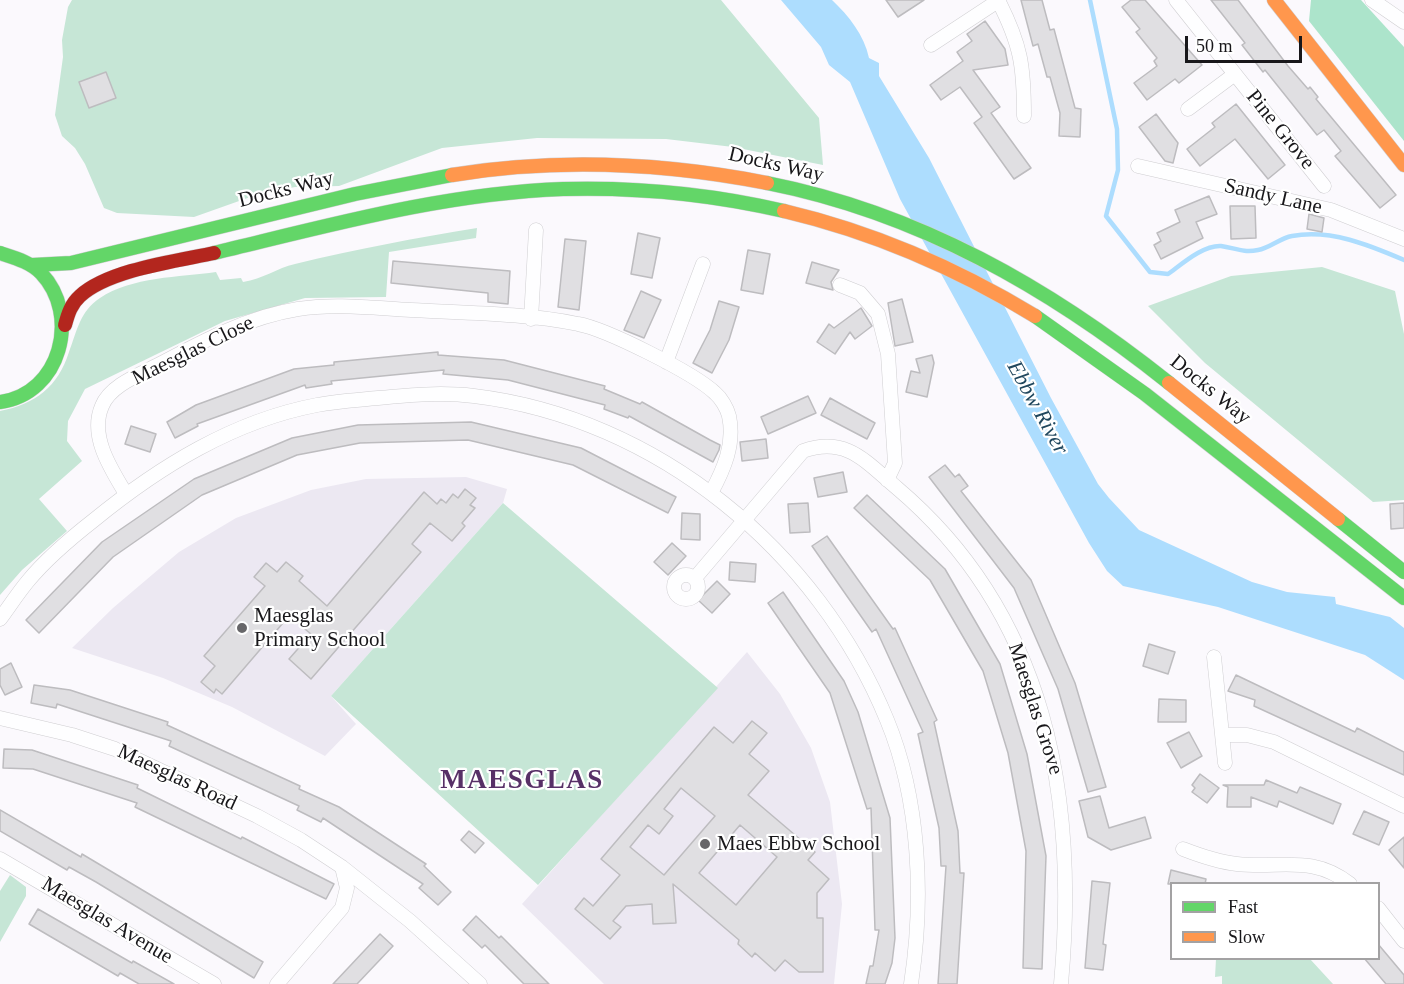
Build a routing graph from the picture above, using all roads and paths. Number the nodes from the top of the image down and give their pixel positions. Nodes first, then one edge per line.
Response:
1 (998, 0) edge
2 (1176, 0) edge
3 (1293, 0) edge
4 (1372, 0) edge
5 (1278, 5) edge
6 (1404, 21) edge
7 (931, 45) dead end
8 (1235, 74) junction
9 (1188, 109) dead end
10 (1024, 117) dead end
11 (1404, 165) edge
12 (1138, 166) dead end
13 (1324, 186) dead end
14 (536, 230) dead end
15 (1404, 238) edge
16 (0, 253) edge
17 (703, 264) dead end
18 (33, 265) junction
19 (840, 285) dead end
20 (531, 319) junction
21 (65, 325) junction
22 (666, 362) junction
23 (0, 402) edge
24 (887, 480) junction
25 (711, 493) junction
26 (126, 494) junction
27 (744, 522) junction
28 (1404, 572) edge
29 (695, 578) dead end
30 (1404, 598) edge
31 (0, 620) edge
32 (1214, 657) dead end
33 (0, 718) edge
34 (1222, 735) junction
35 (1225, 763) dead end
36 (1404, 806) edge
37 (1182, 849) dead end
38 (0, 859) edge
39 (342, 867) junction
40 (1348, 882) edge
41 (1380, 911) edge
42 (1404, 941) edge
43 (214, 984) edge
44 (277, 984) edge
45 (480, 984) edge
46 (911, 984) edge
47 (1061, 984) edge

1 - 7 street
1 - 10 street
2 - 8 street, Pine Grove
3 - 5 street
4 - 6 street
5 - 11 main road
8 - 9 street, Pine Grove
8 - 13 street, Pine Grove
12 - 15 street, Sandy Lane
14 - 20 street
16 - 18 main road
17 - 22 street
18 - 21 main road
18 - 28 main road, Docks Way
19 - 24 street
20 - 22 street, Maesglas Close
20 - 26 street, Maesglas Close
21 - 23 main road
21 - 30 main road, Docks Way
22 - 25 street, Maesglas Close
24 - 27 street, Maesglas Grove
24 - 47 street, Maesglas Grove
25 - 26 street
25 - 27 street
26 - 31 street
27 - 29 street, Maesglas Grove
27 - 46 street
32 - 34 street
33 - 39 street, Maesglas Road
34 - 35 street
34 - 36 street
37 - 40 street
38 - 43 street, Maesglas Avenue
39 - 44 street
39 - 45 street, Maesglas Road
41 - 42 street

